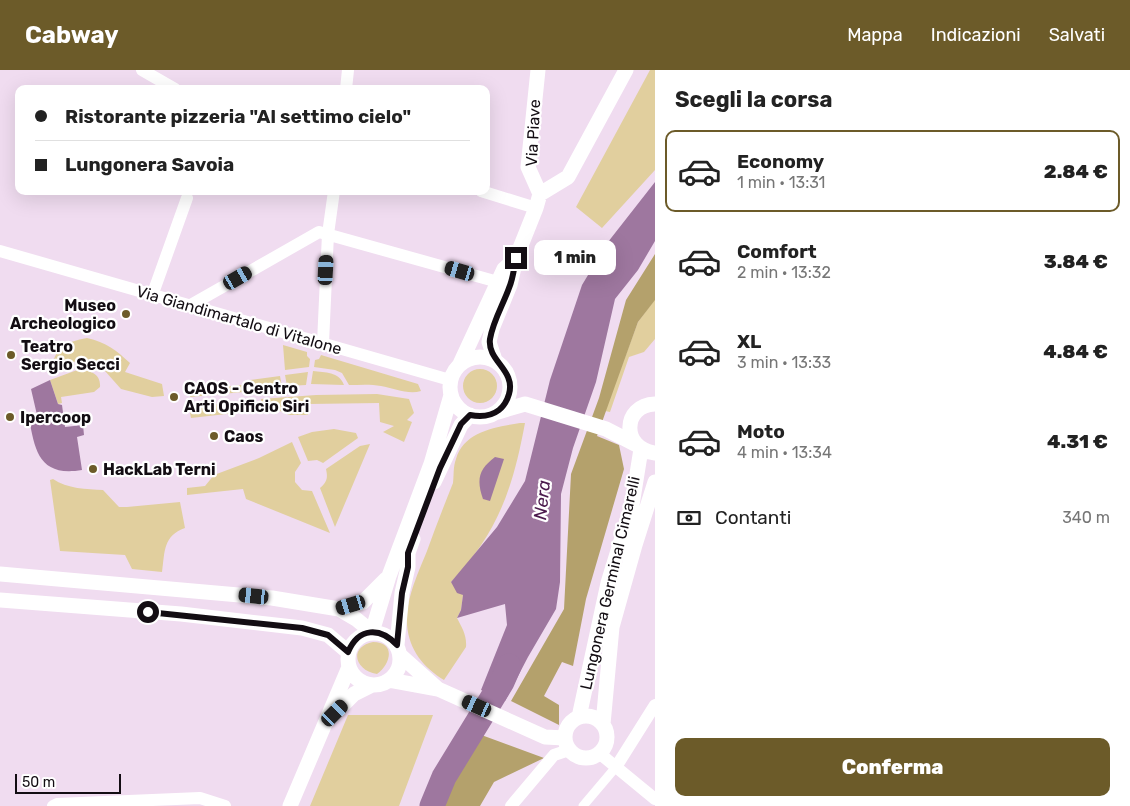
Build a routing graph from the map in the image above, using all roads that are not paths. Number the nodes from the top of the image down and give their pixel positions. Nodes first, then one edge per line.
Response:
1 (142, 70) edge
2 (348, 70) edge
3 (538, 70) edge
4 (626, 70) edge
5 (168, 85) edge
6 (346, 85) edge
7 (490, 193) edge
8 (333, 195) edge
9 (187, 198) dead end
10 (538, 201) junction
11 (328, 234) junction
12 (0, 251) edge
13 (516, 258) junction
14 (498, 282) junction
15 (152, 296) junction
16 (189, 306) junction
17 (323, 343) junction
18 (495, 360) junction
19 (460, 364) junction
20 (450, 380) junction
21 (510, 383) junction
22 (451, 396) junction
23 (651, 402) edge
24 (529, 405) junction
25 (495, 413) junction
26 (470, 415) junction
27 (633, 417) junction
28 (604, 428) junction
29 (644, 449) edge
30 (655, 482) edge
31 (0, 574) edge
32 (389, 576) junction
33 (0, 600) edge
34 (339, 609) junction
35 (372, 632) junction
36 (398, 650) junction
37 (349, 659) junction
38 (389, 680) junction
39 (372, 685) junction
40 (438, 689) junction
41 (654, 709) edge
42 (579, 717) junction
43 (326, 723) junction
44 (602, 724) junction
45 (567, 744) junction
46 (599, 753) junction
47 (616, 767) junction
48 (655, 798) edge
49 (53, 806) edge
50 (225, 806) edge
51 (290, 806) edge
52 (511, 806) edge
53 (583, 806) edge

1 - 5 street
2 - 6 street
3 - 10 street, Via Piave
4 - 10 street
7 - 10 street
8 - 11 street
9 - 15 street
10 - 13 street
11 - 14 street
11 - 16 street
11 - 17 street
12 - 15 street, Via Giandimartalo di Vitalone
13 - 14 street
13 - 18 street
14 - 19 street
15 - 16 street, Via Giandimartalo di Vitalone
16 - 17 street, Via Giandimartalo di Vitalone
17 - 20 street, Via Giandimartalo di Vitalone
18 - 19 street
18 - 21 street
19 - 20 street
20 - 22 street
21 - 24 street
21 - 25 street
22 - 26 street
22 - 32 street
23 - 27 street
24 - 25 street
24 - 28 street
25 - 26 street
26 - 36 street
27 - 28 street
27 - 29 street, Lungonera Germinal Cimarelli
28 - 29 street
29 - 42 street, Lungonera Germinal Cimarelli
30 - 44 street, Lungonera Germinal Cimarelli
31 - 34 street
32 - 34 street
32 - 35 street
33 - 37 street
34 - 35 street
35 - 36 street
35 - 37 street
36 - 38 street
36 - 40 street
37 - 39 street
37 - 43 street
38 - 39 street
38 - 40 street
39 - 43 street
40 - 45 street
41 - 47 street
42 - 44 street
42 - 45 street
43 - 51 street
44 - 46 street
45 - 46 street
45 - 52 street
46 - 47 street
47 - 48 street
47 - 53 street
49 - 50 street

